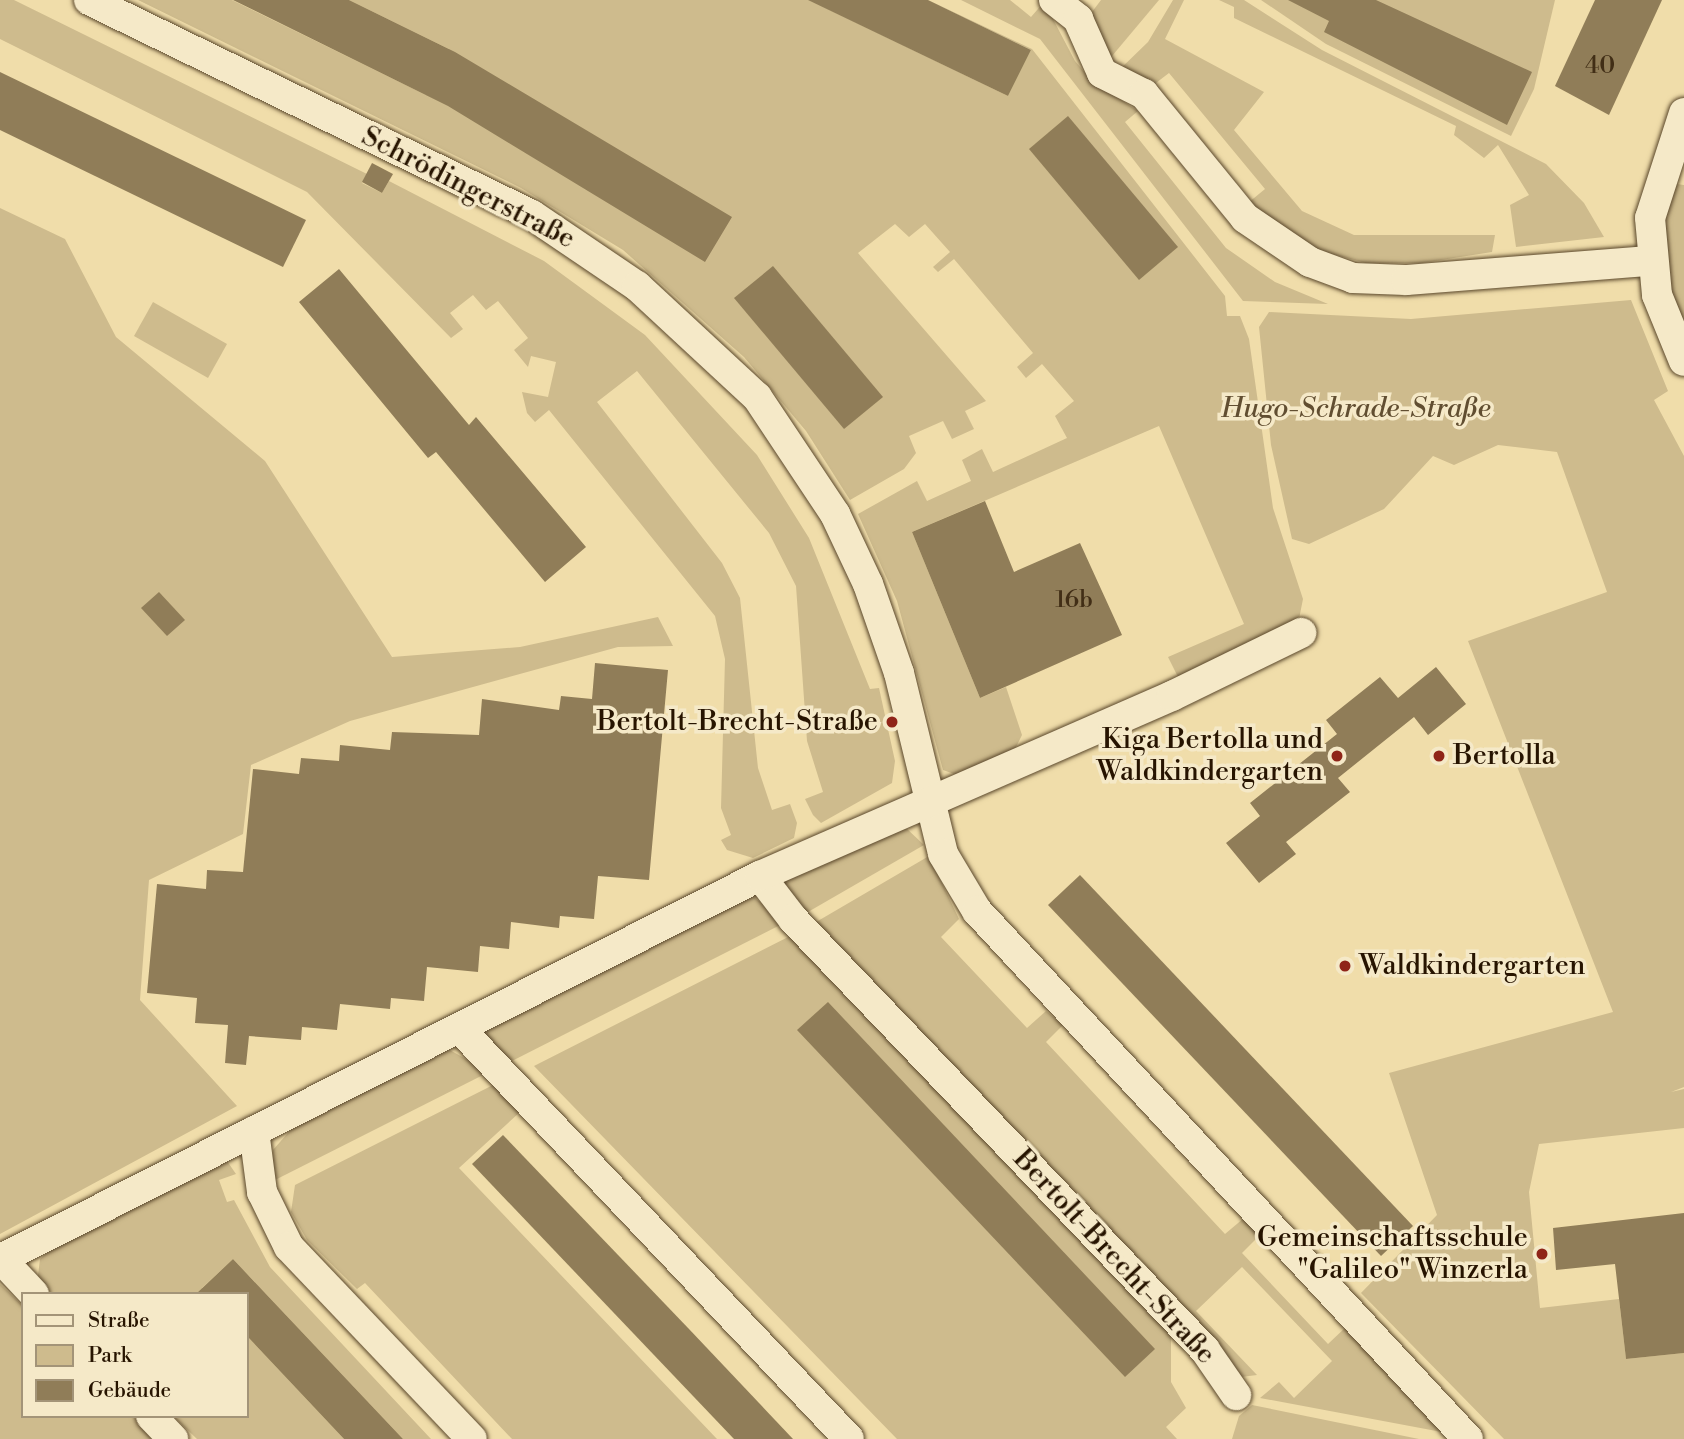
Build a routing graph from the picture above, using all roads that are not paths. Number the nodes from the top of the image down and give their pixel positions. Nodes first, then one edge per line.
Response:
1 (89, 0) edge
2 (1054, 0) edge
3 (1684, 113) edge
4 (1650, 261) junction
5 (1684, 361) edge
6 (1301, 633) dead end
7 (927, 800) junction
8 (760, 876) junction
9 (460, 1029) junction
10 (254, 1131) junction
11 (32, 1292) edge
12 (1236, 1395) dead end
13 (153, 1418) edge
14 (173, 1439) edge
15 (472, 1439) edge
16 (849, 1439) edge
17 (1468, 1439) edge

1 - 7 street, Schrödingerstraße
2 - 4 street
3 - 4 street
4 - 5 street
6 - 7 street
7 - 8 street
7 - 17 street
8 - 9 street
8 - 12 street, Bertolt-Brecht-Straße
9 - 10 street
9 - 16 street
10 - 11 street
10 - 15 street
13 - 14 street

